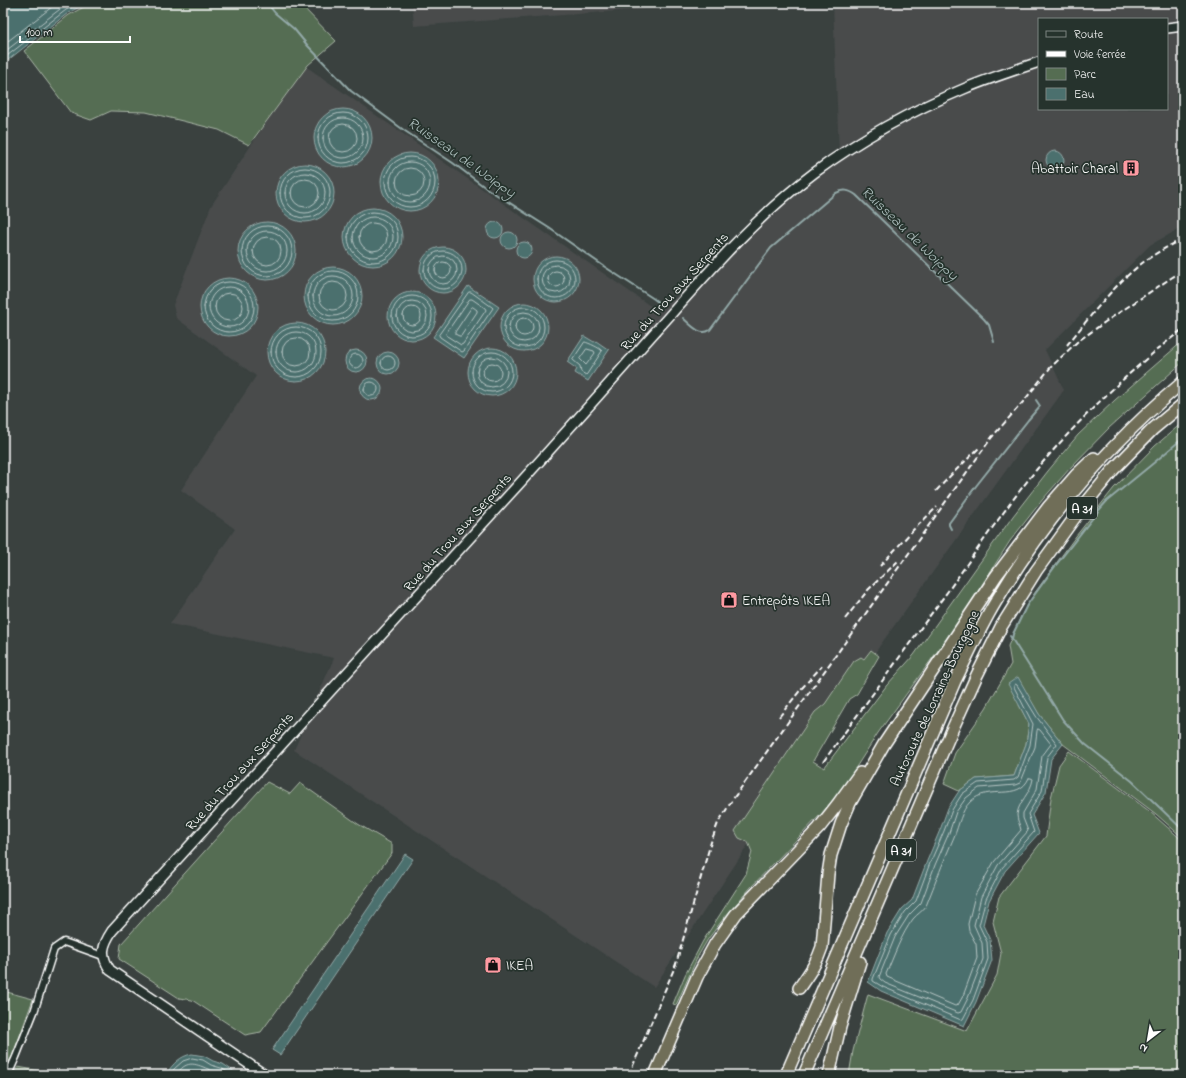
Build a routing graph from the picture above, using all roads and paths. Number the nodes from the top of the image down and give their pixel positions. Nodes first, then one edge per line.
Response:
1 (1183, 26) edge
2 (1168, 28) edge
3 (1038, 62) edge
4 (1183, 382) edge
5 (1183, 404) edge
6 (1121, 439) junction
7 (884, 744) junction
8 (858, 950) junction
9 (103, 956) junction
10 (799, 988) dead end
11 (8, 1075) edge
12 (265, 1075) edge
13 (655, 1075) edge
14 (786, 1075) edge
15 (804, 1075) edge
16 (829, 1075) edge

1 - 2 street
3 - 9 street, Rue du Trou aux Serpents
4 - 6 highway, Autoroute de Lorraine-Bourgogne / A 31
5 - 8 highway, Autoroute de Lorraine-Bourgogne / A 31
6 - 7 highway
6 - 14 highway, Autoroute de Lorraine-Bourgogne / A 31
7 - 10 highway
7 - 13 highway
8 - 15 highway, Autoroute de Lorraine-Bourgogne / A 31
8 - 16 highway
9 - 11 street
9 - 12 street

